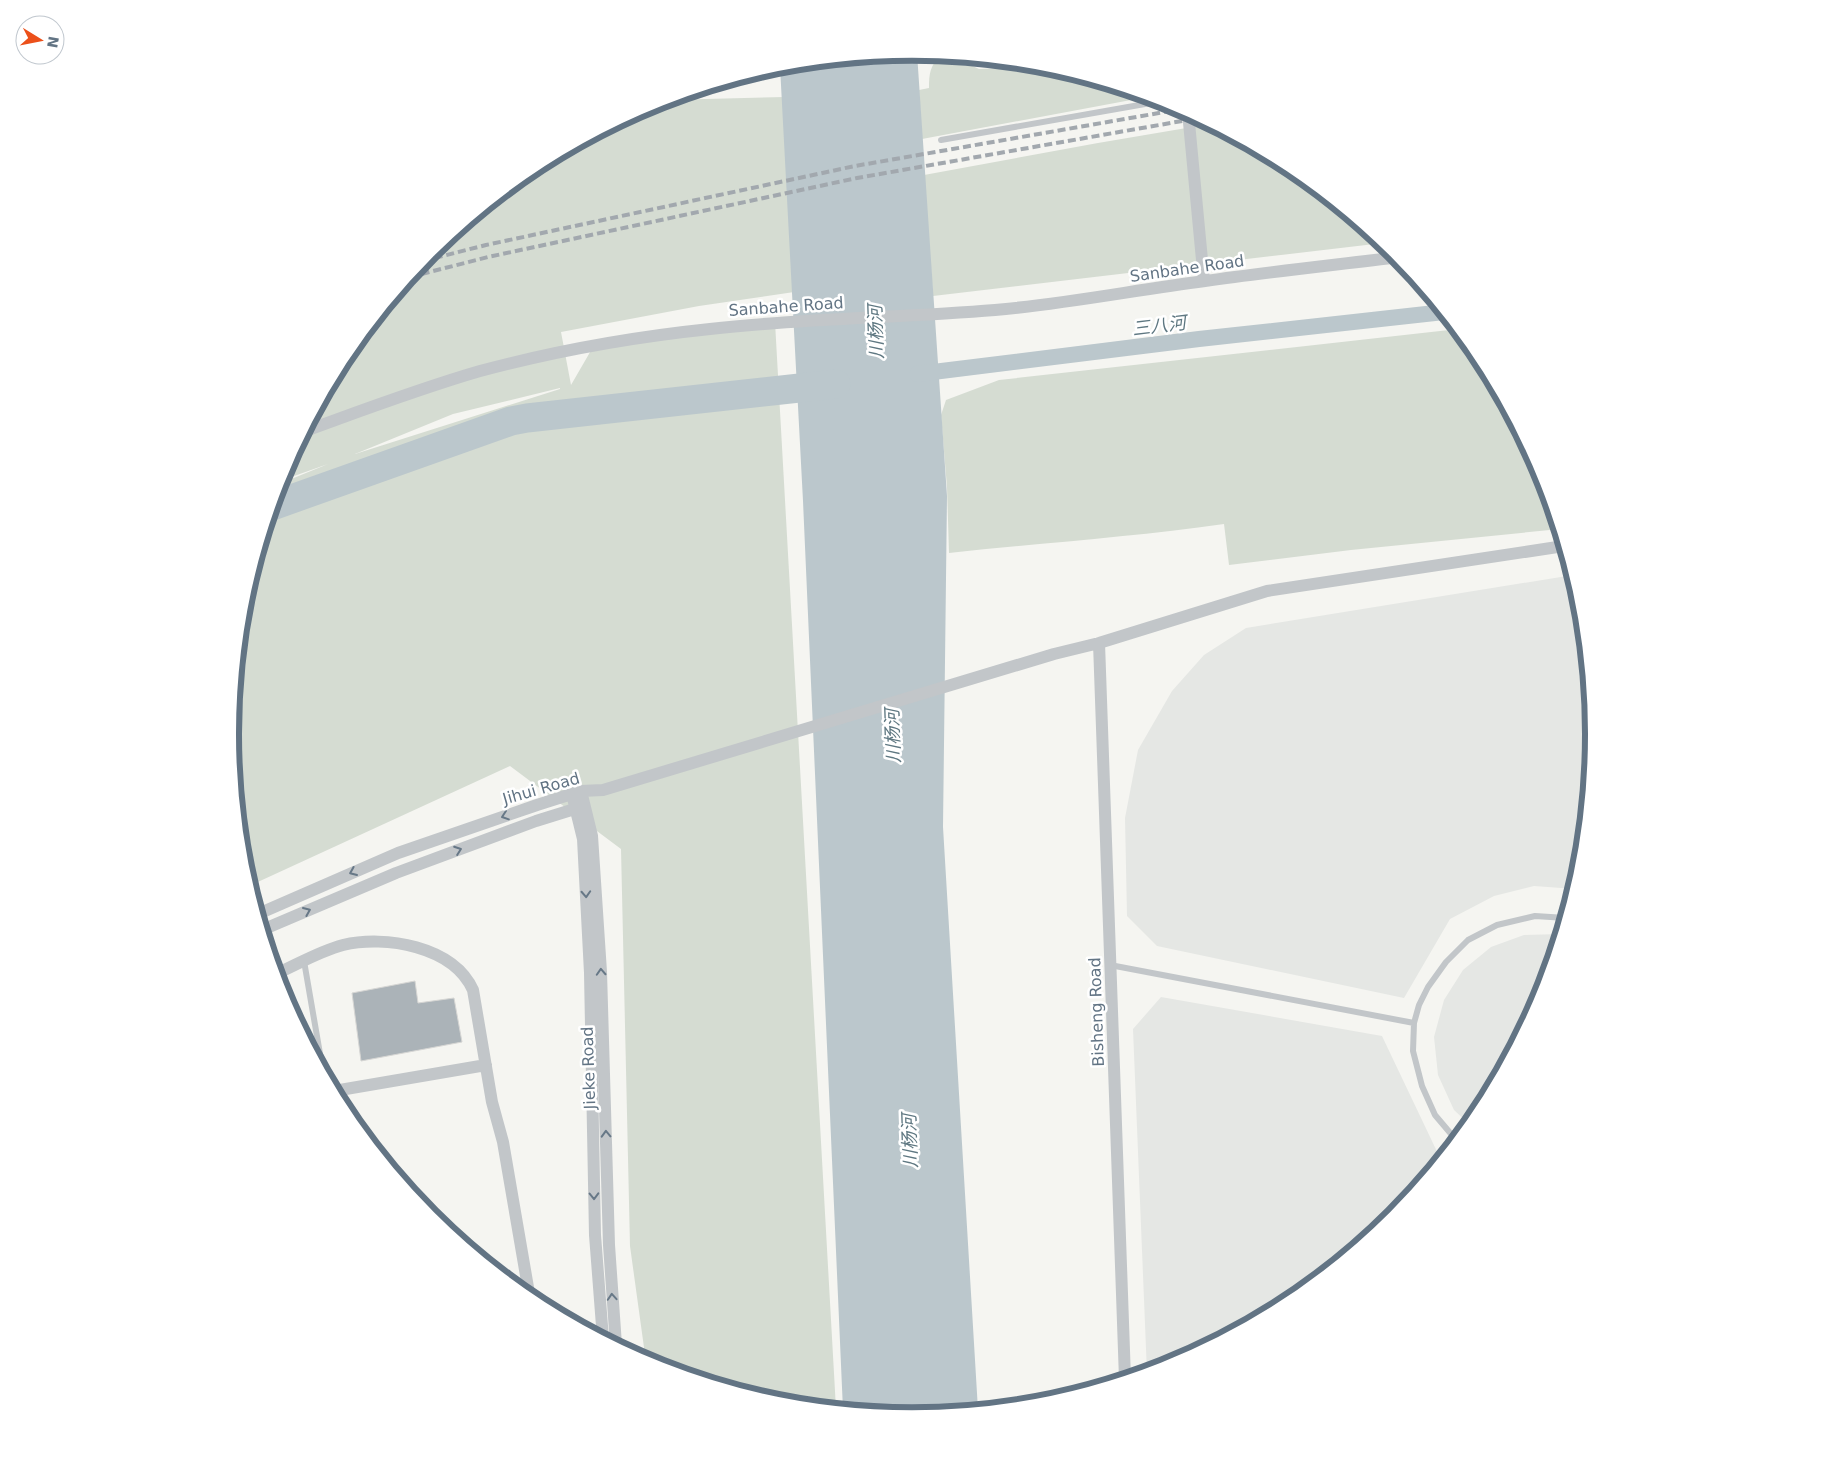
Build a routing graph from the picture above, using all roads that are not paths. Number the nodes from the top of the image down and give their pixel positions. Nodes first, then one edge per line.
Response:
1 (1147, 104) edge
2 (1189, 121) edge
3 (941, 140) dead end
4 (1389, 258) edge
5 (1204, 281) junction
6 (314, 428) edge
7 (1559, 547) edge
8 (1099, 643) junction
9 (603, 790) junction
10 (576, 792) junction
11 (580, 807) junction
12 (263, 912) edge
13 (1560, 918) edge
14 (268, 928) edge
15 (304, 961) junction
16 (1110, 965) junction
17 (282, 971) edge
18 (1414, 1023) junction
19 (320, 1053) edge
20 (486, 1065) junction
21 (341, 1091) edge
22 (1453, 1136) edge
23 (528, 1287) edge
24 (602, 1332) edge
25 (616, 1338) edge
26 (1125, 1373) edge

1 - 3 lane
2 - 5 street
4 - 5 street, Sanbahe Road
5 - 6 street, Sanbahe Road
7 - 8 street
8 - 9 street
8 - 16 street, Bisheng Road
9 - 10 street, Jihui Road
9 - 11 street, Jihui Road
10 - 11 street, Jieke Road
10 -> 12 street, Jihui Road
14 -> 11 street, Jihui Road
11 -> 24 street, Jieke Road
25 -> 11 street, Jieke Road
13 - 18 lane
15 - 17 street
15 - 19 lane
15 - 20 street
16 - 18 lane
16 - 26 street, Bisheng Road
18 - 22 lane
20 - 21 street
20 - 23 street

